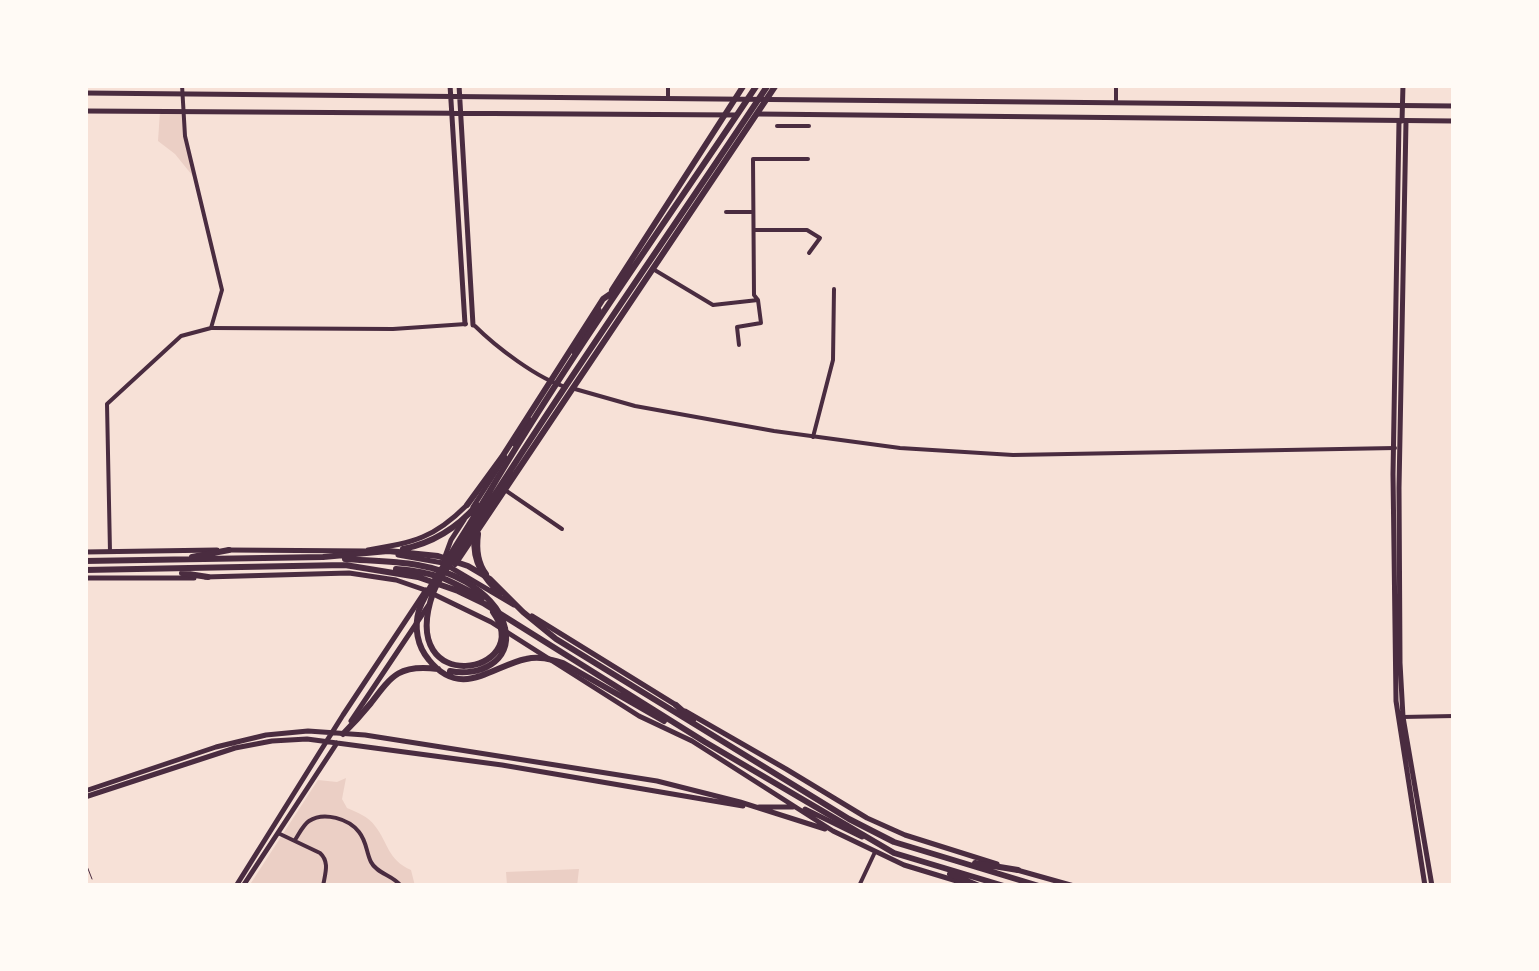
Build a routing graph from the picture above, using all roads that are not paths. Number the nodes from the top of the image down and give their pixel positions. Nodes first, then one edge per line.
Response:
1 (182, 85) edge
2 (450, 85) edge
3 (458, 85) edge
4 (668, 85) edge
5 (744, 85) edge
6 (756, 85) edge
7 (768, 85) edge
8 (776, 85) edge
9 (1116, 85) edge
10 (1402, 85) edge
11 (85, 93) edge
12 (182, 94) junction
13 (459, 94) junction
14 (450, 95) junction
15 (668, 98) junction
16 (767, 98) junction
17 (735, 99) junction
18 (1116, 102) junction
19 (1402, 104) junction
20 (1454, 106) edge
21 (85, 111) edge
22 (183, 111) junction
23 (450, 112) junction
24 (460, 112) junction
25 (756, 114) junction
26 (726, 115) junction
27 (1402, 121) junction
28 (1454, 121) edge
29 (777, 126) dead end
30 (809, 126) dead end
31 (808, 159) dead end
32 (726, 212) dead end
33 (753, 212) junction
34 (754, 230) junction
35 (810, 253) dead end
36 (653, 269) junction
37 (620, 288) junction
38 (834, 288) dead end
39 (628, 295) junction
40 (606, 300) joint
41 (758, 300) junction
42 (469, 324) junction
43 (211, 328) junction
44 (739, 346) dead end
45 (554, 384) junction
46 (572, 388) junction
47 (813, 436) junction
48 (1397, 448) junction
49 (517, 461) junction
50 (504, 468) junction
51 (505, 490) junction
52 (467, 506) joint
53 (562, 529) dead end
54 (476, 532) junction
55 (229, 550) junction
56 (364, 550) junction
57 (388, 550) junction
58 (85, 552) edge
59 (110, 552) junction
60 (322, 557) junction
61 (176, 560) junction
62 (85, 561) edge
63 (443, 563) junction
64 (369, 568) junction
65 (453, 568) junction
66 (85, 570) edge
67 (207, 573) junction
68 (85, 578) edge
69 (490, 580) junction
70 (425, 590) junction
71 (434, 594) junction
72 (509, 602) junction
73 (670, 714) junction
74 (1454, 716) edge
75 (1400, 717) junction
76 (332, 733) junction
77 (343, 734) junction
78 (327, 741) junction
79 (338, 742) junction
80 (705, 742) junction
81 (730, 766) junction
82 (85, 794) edge
83 (799, 807) junction
84 (754, 808) junction
85 (833, 832) junction
86 (278, 833) junction
87 (295, 840) junction
88 (875, 852) junction
89 (894, 852) junction
90 (945, 858) junction
91 (85, 862) edge
92 (926, 864) junction
93 (1018, 870) junction
94 (92, 880) dead end
95 (236, 886) edge
96 (243, 886) edge
97 (322, 886) edge
98 (401, 886) edge
99 (859, 886) edge
100 (976, 886) edge
101 (1004, 886) edge
102 (1039, 886) edge
103 (1074, 886) edge
104 (1429, 886) edge

1 - 12 street
2 - 14 main road
3 - 13 main road
4 - 15 street
5 - 17 highway
6 - 37 highway
7 - 39 highway
8 - 16 highway
9 - 18 street
10 - 19 main road
11 - 12 main road
12 - 14 main road
12 - 22 street
13 - 14 main road
13 - 15 main road
13 - 24 main road
14 - 23 main road
15 - 17 main road
16 - 17 main road
16 - 18 main road
16 - 25 highway
17 - 26 highway
18 - 19 main road
19 - 20 main road
19 - 27 main road
21 - 22 main road
22 - 23 main road
22 - 43 street
23 - 24 main road
23 - 42 main road
24 - 26 main road
24 - 42 main road
25 - 26 main road
25 - 27 main road
25 - 36 highway
26 - 40 highway
27 - 28 main road
27 - 48 main road
29 - 30 street
31 - 33 street
32 - 33 street
33 - 34 street
34 - 35 street
34 - 41 street
36 - 41 street
36 - 46 highway
37 - 50 highway
37 - 52 highway
38 - 47 street
39 - 49 highway
39 - 54 highway
40 - 45 main road
41 - 44 street
42 - 43 street
42 - 45 street
43 - 59 street
45 - 46 street
45 - 63 main road
46 - 47 street
46 - 51 highway
47 - 48 street
48 - 75 main road
49 - 64 highway
49 - 69 highway
50 - 57 highway
50 - 73 highway
51 - 53 street
51 - 54 highway
52 - 56 main road
54 - 65 highway
54 - 72 main road
55 - 56 main road
55 - 59 main road
55 - 61 highway
56 - 63 main road
57 - 60 highway
57 - 69 highway
58 - 59 main road
60 - 61 highway
60 - 77 highway
61 - 62 highway
63 - 65 main road
63 - 70 main road
64 - 67 highway
64 - 73 highway
65 - 71 highway
65 - 72 main road
66 - 67 highway
67 - 68 main road
67 - 70 main road
69 - 73 highway
70 - 71 main road
70 - 76 main road
71 - 77 main road
71 - 81 main road
72 - 73 main road
73 - 80 highway
73 - 90 highway
73 - 93 main road
74 - 75 street
75 - 104 main road
76 - 77 main road
76 - 78 main road
76 - 82 main road
77 - 79 main road
77 - 84 main road
78 - 79 main road
78 - 82 main road
78 - 95 main road
79 - 84 main road
79 - 86 main road
80 - 81 main road
80 - 89 highway
81 - 83 main road
83 - 84 main road
83 - 85 main road
83 - 89 main road
84 - 85 main road
85 - 88 main road
86 - 87 street
86 - 96 main road
87 - 97 street
87 - 98 street
88 - 99 street
88 - 100 main road
89 - 92 highway
90 - 93 highway
90 - 102 highway
91 - 94 lane
92 - 100 highway
92 - 101 highway
93 - 103 main road

